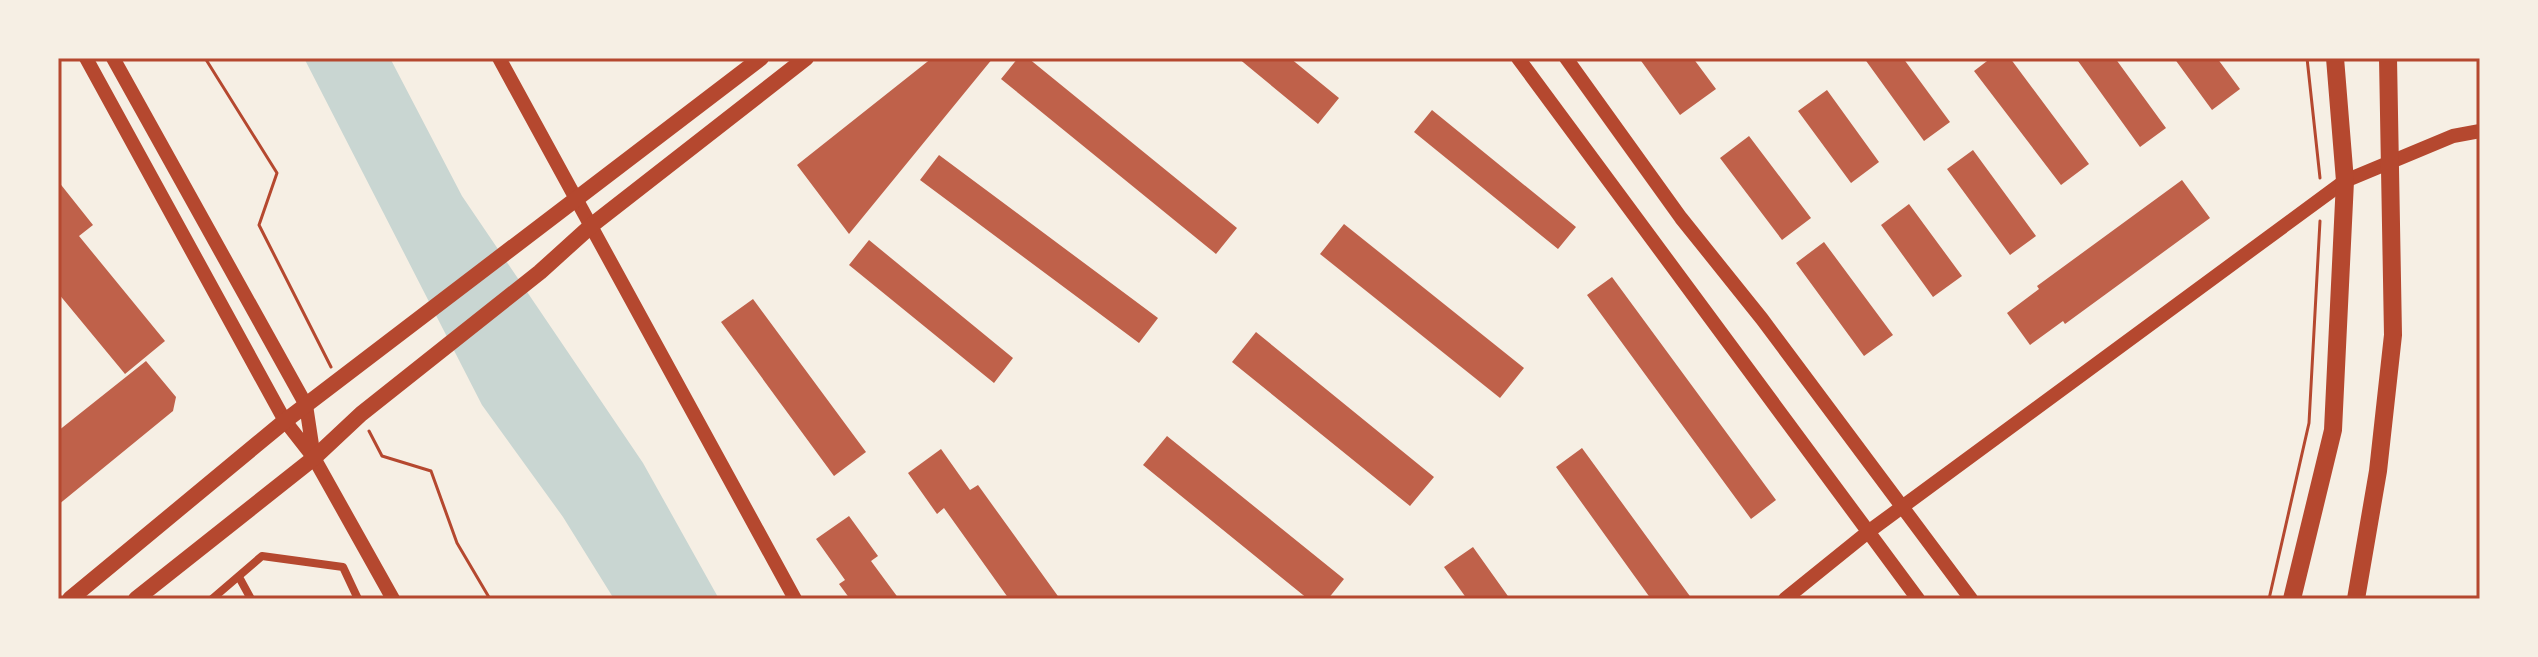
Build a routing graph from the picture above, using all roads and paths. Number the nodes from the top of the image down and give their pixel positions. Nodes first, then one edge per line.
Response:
1 (86, 58) edge
2 (113, 58) edge
3 (205, 58) edge
4 (499, 58) edge
5 (761, 58) edge
6 (806, 58) edge
7 (1518, 58) edge
8 (1566, 58) edge
9 (2307, 58) edge
10 (2335, 58) edge
11 (2388, 58) edge
12 (2480, 131) edge
13 (2390, 160) junction
14 (2345, 181) junction
15 (2322, 198) junction
16 (576, 200) junction
17 (592, 225) junction
18 (339, 380) junction
19 (306, 405) junction
20 (361, 414) junction
21 (285, 421) junction
22 (314, 458) junction
23 (1902, 507) junction
24 (1868, 532) junction
25 (239, 577) junction
26 (70, 599) edge
27 (136, 599) edge
28 (212, 599) edge
29 (251, 599) edge
30 (358, 599) edge
31 (393, 599) edge
32 (490, 599) edge
33 (795, 599) edge
34 (1785, 599) edge
35 (1918, 599) edge
36 (1971, 599) edge
37 (2269, 599) edge
38 (2292, 599) edge
39 (2356, 599) edge

1 - 21 street
2 - 19 street
3 - 18 path
4 - 16 street
5 - 16 main road
6 - 17 main road
7 - 24 street
8 - 23 street
9 - 15 path
10 - 14 main road
11 - 13 main road
12 - 13 street
13 - 14 street
13 - 39 main road
14 - 15 street
14 - 38 main road
15 - 23 street
15 - 37 path
16 - 17 street
16 - 18 main road
17 - 20 main road
17 - 33 street
18 - 19 main road
19 - 21 main road
19 - 22 street
20 - 22 main road
20 - 32 path
21 - 22 street
21 - 26 main road
22 - 27 main road
22 - 31 street
23 - 24 street
23 - 36 street
24 - 34 street
24 - 35 street
25 - 28 street
25 - 29 street
25 - 30 street

